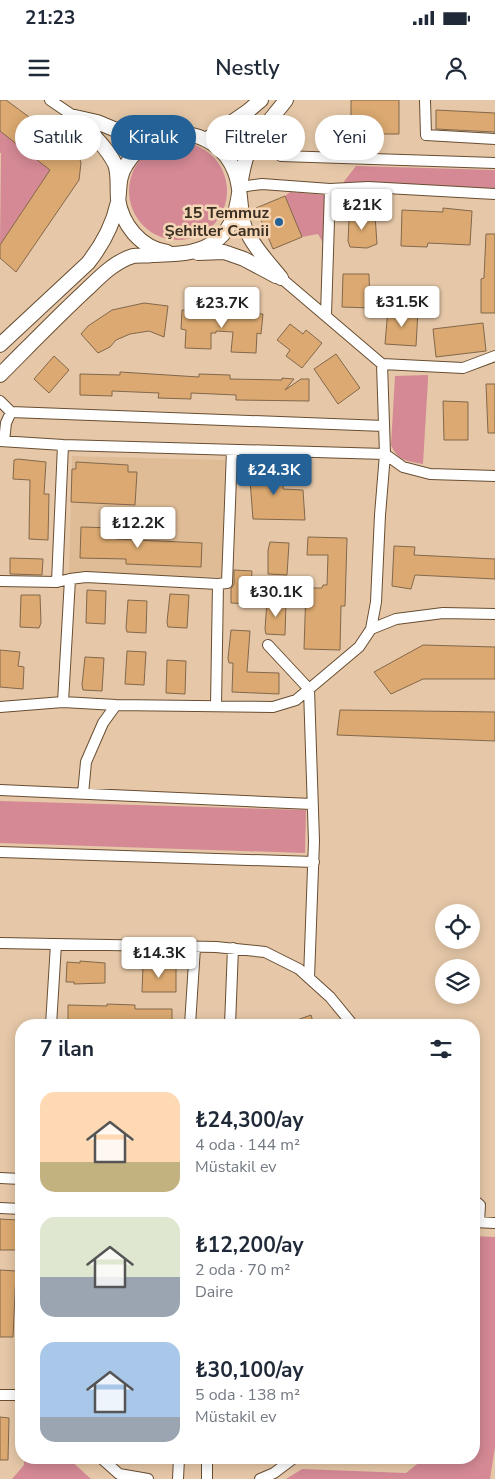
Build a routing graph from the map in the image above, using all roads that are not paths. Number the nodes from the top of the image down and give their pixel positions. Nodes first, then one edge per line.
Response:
1 (50, 100) edge
2 (261, 100) edge
3 (286, 100) edge
4 (425, 100) edge
5 (72, 115) edge
6 (242, 115) edge
7 (196, 136) edge
8 (495, 139) edge
9 (206, 140) edge
10 (101, 144) edge
11 (305, 157) edge
12 (129, 160) edge
13 (229, 160) edge
14 (495, 163) edge
15 (239, 187) junction
16 (330, 189) junction
17 (495, 194) edge
18 (118, 200) junction
19 (179, 254) junction
20 (281, 278) junction
21 (326, 315) junction
22 (0, 345) edge
23 (495, 356) edge
24 (382, 364) junction
25 (0, 375) edge
26 (0, 400) edge
27 (11, 412) junction
28 (384, 426) junction
29 (2, 441) edge
30 (63, 445) junction
31 (232, 450) junction
32 (385, 454) junction
33 (495, 476) edge
34 (70, 579) junction
35 (0, 581) edge
36 (57, 582) junction
37 (218, 584) junction
38 (495, 614) edge
39 (371, 628) junction
40 (268, 645) dead end
41 (309, 689) junction
42 (63, 702) junction
43 (116, 705) junction
44 (216, 706) junction
45 (0, 707) edge
46 (0, 790) edge
47 (83, 794) junction
48 (312, 804) junction
49 (0, 852) edge
50 (314, 862) junction
51 (0, 943) edge
52 (56, 944) junction
53 (194, 947) junction
54 (233, 948) junction
55 (309, 978) junction
56 (51, 1019) edge
57 (190, 1019) edge
58 (230, 1019) edge
59 (348, 1019) edge
60 (0, 1178) edge
61 (15, 1179) edge
62 (0, 1208) edge
63 (15, 1209) edge
64 (480, 1222) edge
65 (495, 1222) edge
66 (0, 1394) edge
67 (15, 1395) edge
68 (108, 1464) edge
69 (179, 1464) edge
70 (207, 1464) edge
71 (286, 1464) edge
72 (148, 1479) edge
73 (178, 1479) edge
74 (207, 1479) edge
75 (260, 1479) edge

1 - 5 street
2 - 6 main road
3 - 15 main road
4 - 8 street
7 - 9 main road
10 - 18 main road
11 - 14 street
12 - 18 main road
13 - 15 main road
15 - 16 street
15 - 19 main road
15 - 20 main road
16 - 17 street
16 - 21 street
18 - 19 main road
18 - 22 main road
19 - 20 main road
19 - 25 main road
20 - 21 street
21 - 24 street
23 - 24 street
24 - 28 street
26 - 27 street
27 - 28 street
27 - 29 street
28 - 32 street
29 - 30 street
30 - 31 street
30 - 36 street
31 - 32 street
31 - 37 street
32 - 33 street
32 - 39 street
34 - 36 street
34 - 37 street
34 - 42 street
35 - 36 street
37 - 44 street
38 - 39 street
39 - 41 street
40 - 41 street
41 - 44 street
41 - 48 street
42 - 43 street
42 - 45 street
43 - 44 street
43 - 47 street
46 - 47 street
47 - 48 street
48 - 50 street
49 - 50 street
50 - 55 street
51 - 52 street
52 - 53 street
52 - 56 street
53 - 54 street
53 - 57 street
54 - 55 street
54 - 58 street
55 - 59 street
60 - 61 street
62 - 63 street
64 - 65 street
66 - 67 street
68 - 72 street
69 - 73 street
70 - 74 street
71 - 75 street

